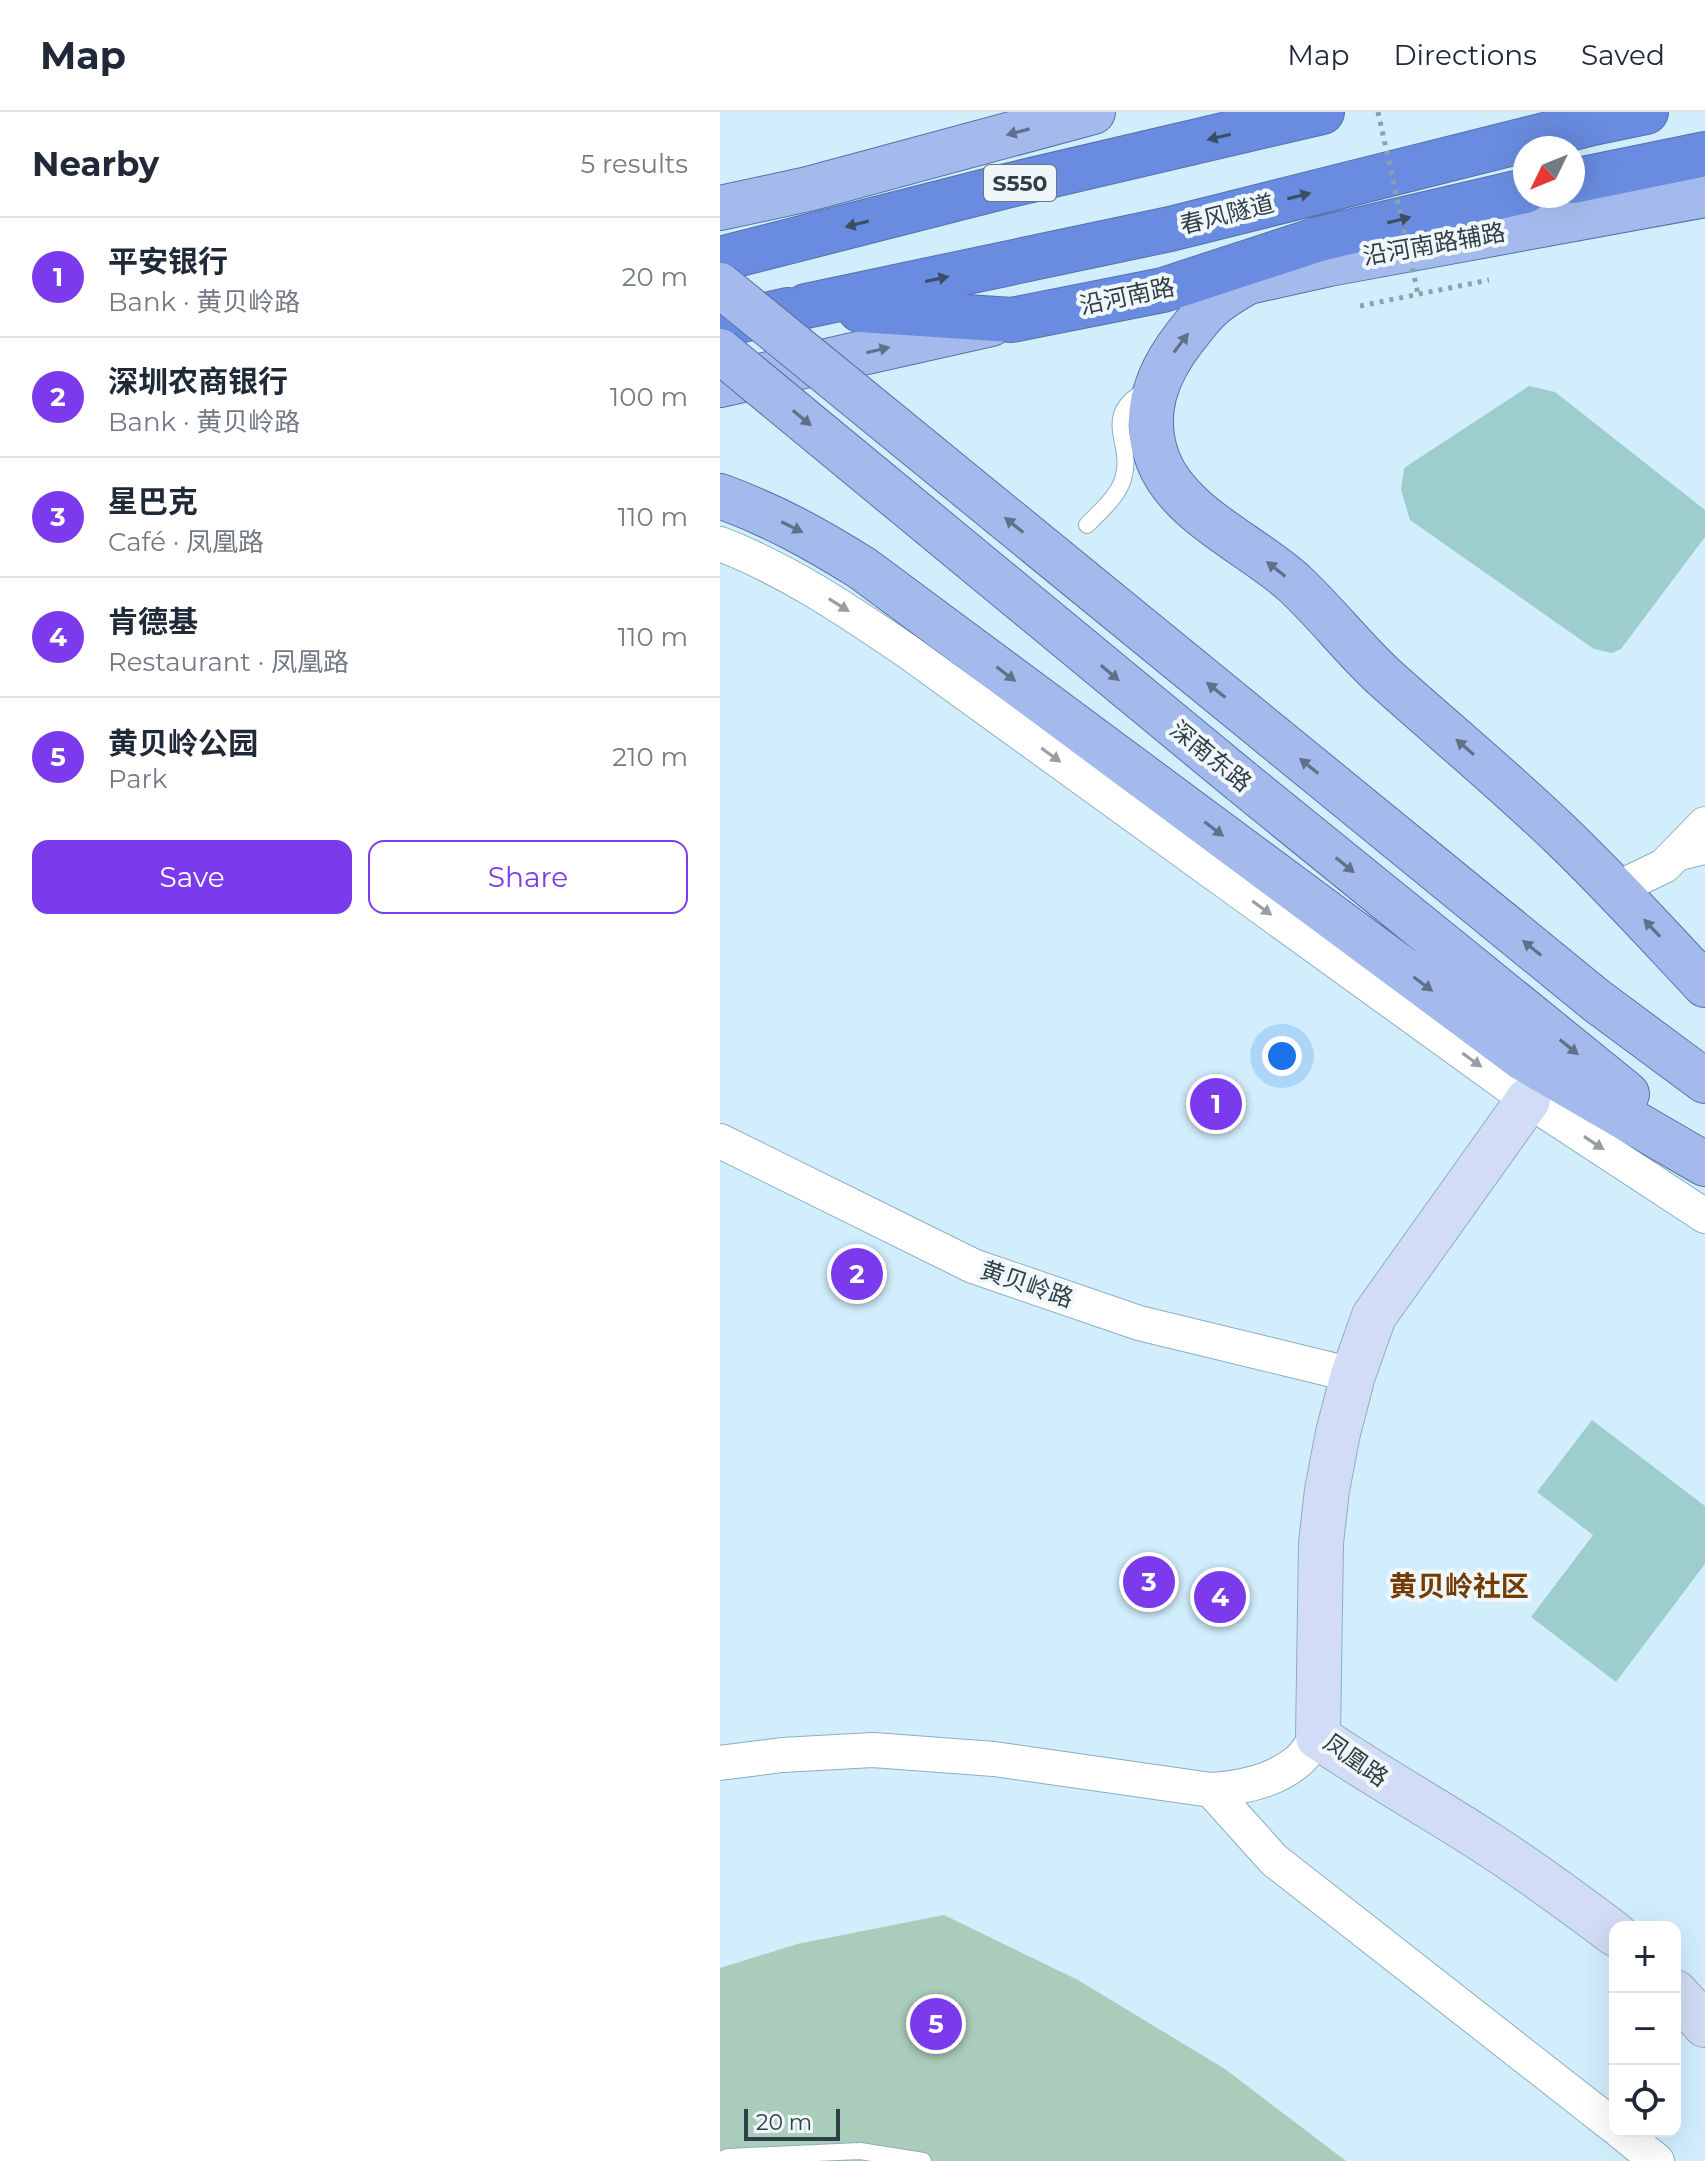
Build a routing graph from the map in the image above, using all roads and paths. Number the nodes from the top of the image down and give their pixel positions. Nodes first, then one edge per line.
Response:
1 (1093, 112) edge
2 (1322, 112) edge
3 (1378, 112) edge
4 (1646, 112) edge
5 (1705, 154) edge
6 (1513, 194) edge
7 (1705, 195) edge
8 (1585, 197) edge
9 (1585, 199) edge
10 (720, 208) edge
11 (1544, 208) edge
12 (720, 259) edge
13 (1489, 280) dead end
14 (1248, 282) junction
15 (720, 285) edge
16 (1163, 290) junction
17 (1418, 294) junction
18 (806, 306) junction
19 (1360, 306) dead end
20 (1012, 320) junction
21 (720, 325) edge
22 (720, 351) edge
23 (1156, 384) junction
24 (720, 385) edge
25 (720, 496) edge
26 (1087, 525) dead end
27 (720, 544) edge
28 (1705, 824) edge
29 (1705, 856) edge
30 (1664, 866) junction
31 (1616, 889) junction
32 (1705, 985) edge
33 (1705, 1081) edge
34 (1535, 1092) junction
35 (720, 1141) edge
36 (1705, 1158) edge
37 (1705, 1164) edge
38 (1705, 1216) edge
39 (1353, 1375) junction
40 (1318, 1737) junction
41 (720, 1763) edge
42 (1211, 1790) junction
43 (1609, 1929) edge
44 (1676, 1993) edge
45 (1705, 2025) edge
46 (1609, 2122) edge
47 (1627, 2137) edge
48 (720, 2160) edge
49 (923, 2161) edge
50 (1657, 2161) edge

1 -> 10 main road
2 -> 12 highway, S550
3 - 17 path, bridge
18 -> 4 highway, 春风隧道
5 - 8 highway
16 -> 6 highway, 沿河南路
7 - 9 main road, 沿河南路辅路
11 - 14 main road, 沿河南路辅路
13 - 17 path
14 - 16 main road, 沿河南路辅路
23 -> 14 main road
33 -> 15 main road, bridge
16 - 20 highway, 沿河南路
17 - 19 path
18 - 20 highway, 沿河南路
18 - 21 highway, 沿河南路
24 -> 20 main road
22 -> 36 main road, 深南东路, bridge
23 - 26 lane
31 -> 23 main road
25 -> 34 main road
27 -> 34 street
28 - 30 street
29 - 30 lane
30 - 31 street
32 -> 31 main road
34 - 37 main road
34 -> 38 street
34 - 39 street, 凤凰路
35 - 39 street, 黄贝岭路
39 - 40 street, 凤凰路
40 - 42 street
40 - 43 street, 凤凰路
41 - 42 street
42 - 46 street
44 - 45 street
47 - 50 street
48 - 49 lane

